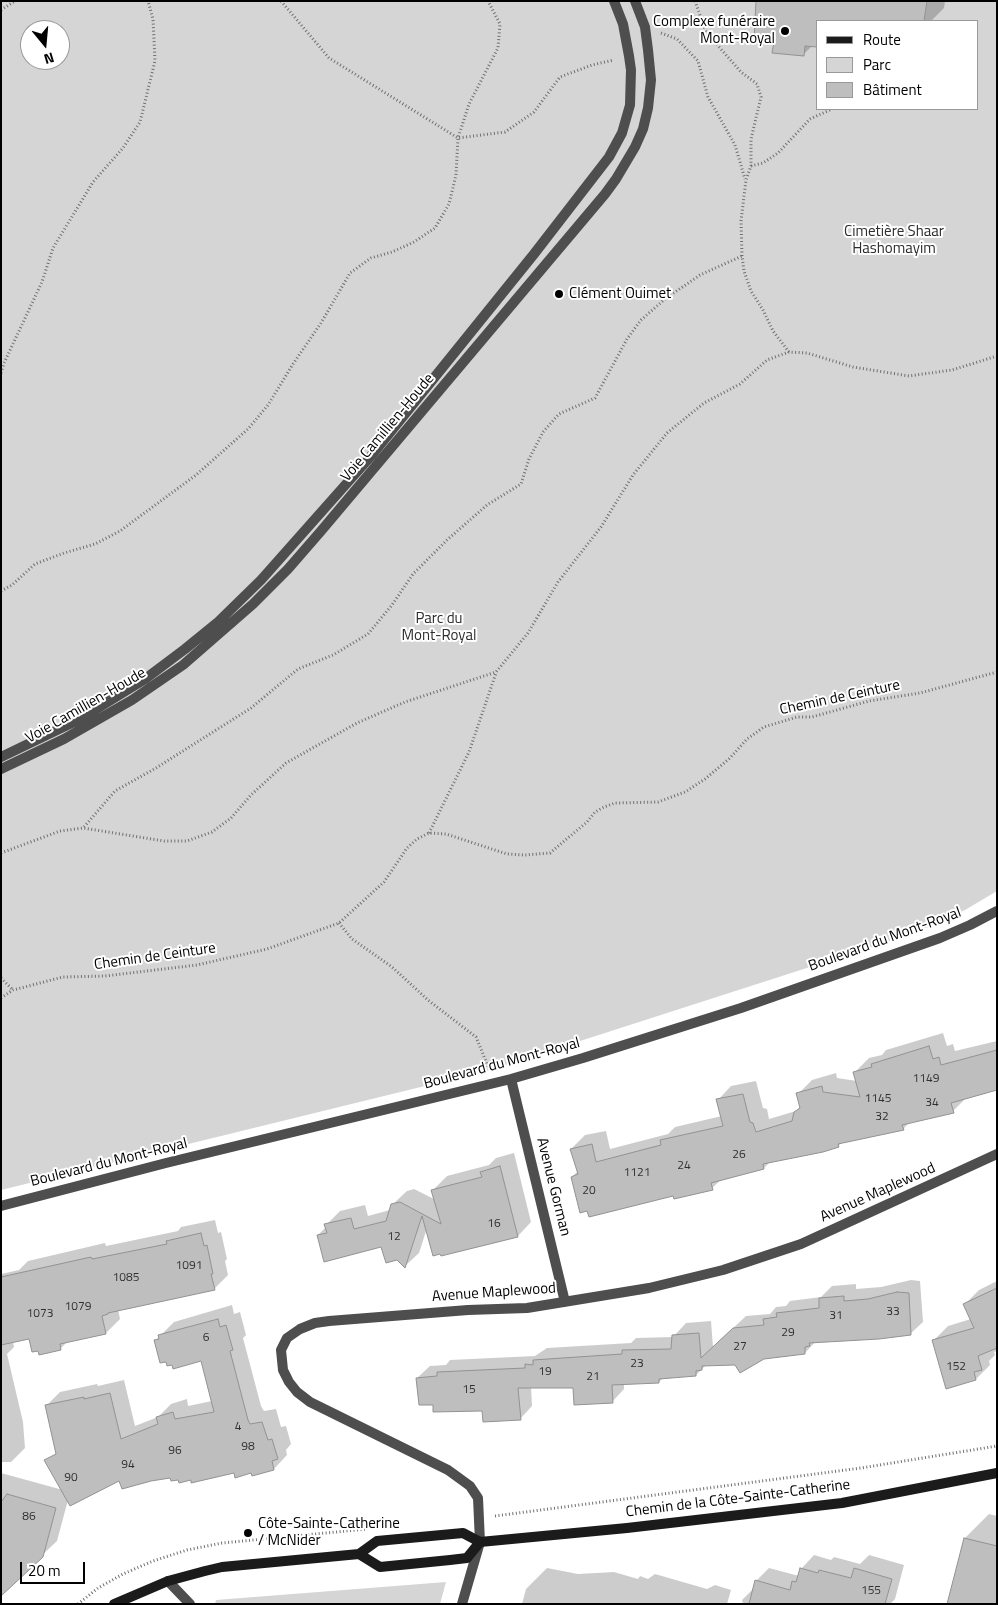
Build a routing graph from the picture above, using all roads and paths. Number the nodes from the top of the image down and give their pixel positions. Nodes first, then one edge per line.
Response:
1 (15, 1) edge
2 (148, 1) edge
3 (281, 1) edge
4 (488, 1) edge
5 (614, 1) edge
6 (635, 1) edge
7 (695, 1) edge
8 (1, 10) edge
9 (645, 27) junction
10 (629, 56) junction
11 (830, 110) edge
12 (458, 138) junction
13 (751, 166) junction
14 (746, 180) junction
15 (742, 256) junction
16 (789, 352) junction
17 (997, 356) edge
18 (1, 373) edge
19 (1, 591) edge
20 (496, 672) junction
21 (997, 672) edge
22 (1, 756) edge
23 (1, 769) edge
24 (83, 828) junction
25 (429, 833) junction
26 (1, 853) edge
27 (997, 911) edge
28 (339, 922) junction
29 (1, 978) edge
30 (13, 990) junction
31 (1, 998) edge
32 (490, 1070) dead end
33 (510, 1079) junction
34 (997, 1154) edge
35 (1, 1206) edge
36 (565, 1302) junction
37 (997, 1446) edge
38 (997, 1473) edge
39 (515, 1514) dead end
40 (480, 1542) junction
41 (359, 1554) junction
42 (168, 1581) junction
43 (114, 1604) edge
44 (190, 1604) edge
45 (462, 1604) edge

1 - 8 path
2 - 18 path
3 - 12 path
4 - 12 path
5 - 10 street, Voie Camillien-Houde
6 - 9 street, Voie Camillien-Houde
7 - 13 path
9 - 14 path
9 - 23 street, Voie Camillien-Houde
10 - 12 path
10 - 22 street, Voie Camillien-Houde
11 - 13 path
12 - 19 path
13 - 14 path
14 - 15 path
15 - 16 path
15 - 24 path
16 - 17 path
16 - 20 path
20 - 24 path
20 - 25 path
21 - 25 path, Chemin de Ceinture
24 - 26 path
25 - 28 path, Chemin de Ceinture
27 - 33 street, Boulevard du Mont-Royal
28 - 30 path, Chemin de Ceinture
28 - 32 path
29 - 30 path
30 - 31 path, Chemin de Ceinture
33 - 35 street, Boulevard du Mont-Royal
33 - 36 street, Avenue Gorman
34 - 36 street, Avenue Maplewood
36 - 40 street, Avenue Maplewood
37 - 39 path, Chemin de la Côte-Sainte-Catherine
38 - 40 main road, Chemin de la Côte-Sainte-Catherine
40 - 41 main road, Chemin de la Côte-Sainte-Catherine
40 - 41 main road
40 - 45 street, Avenue Maplewood
41 - 42 main road, Chemin de la Côte-Sainte-Catherine
42 - 43 main road, Chemin de la Côte-Sainte-Catherine
42 - 44 street

